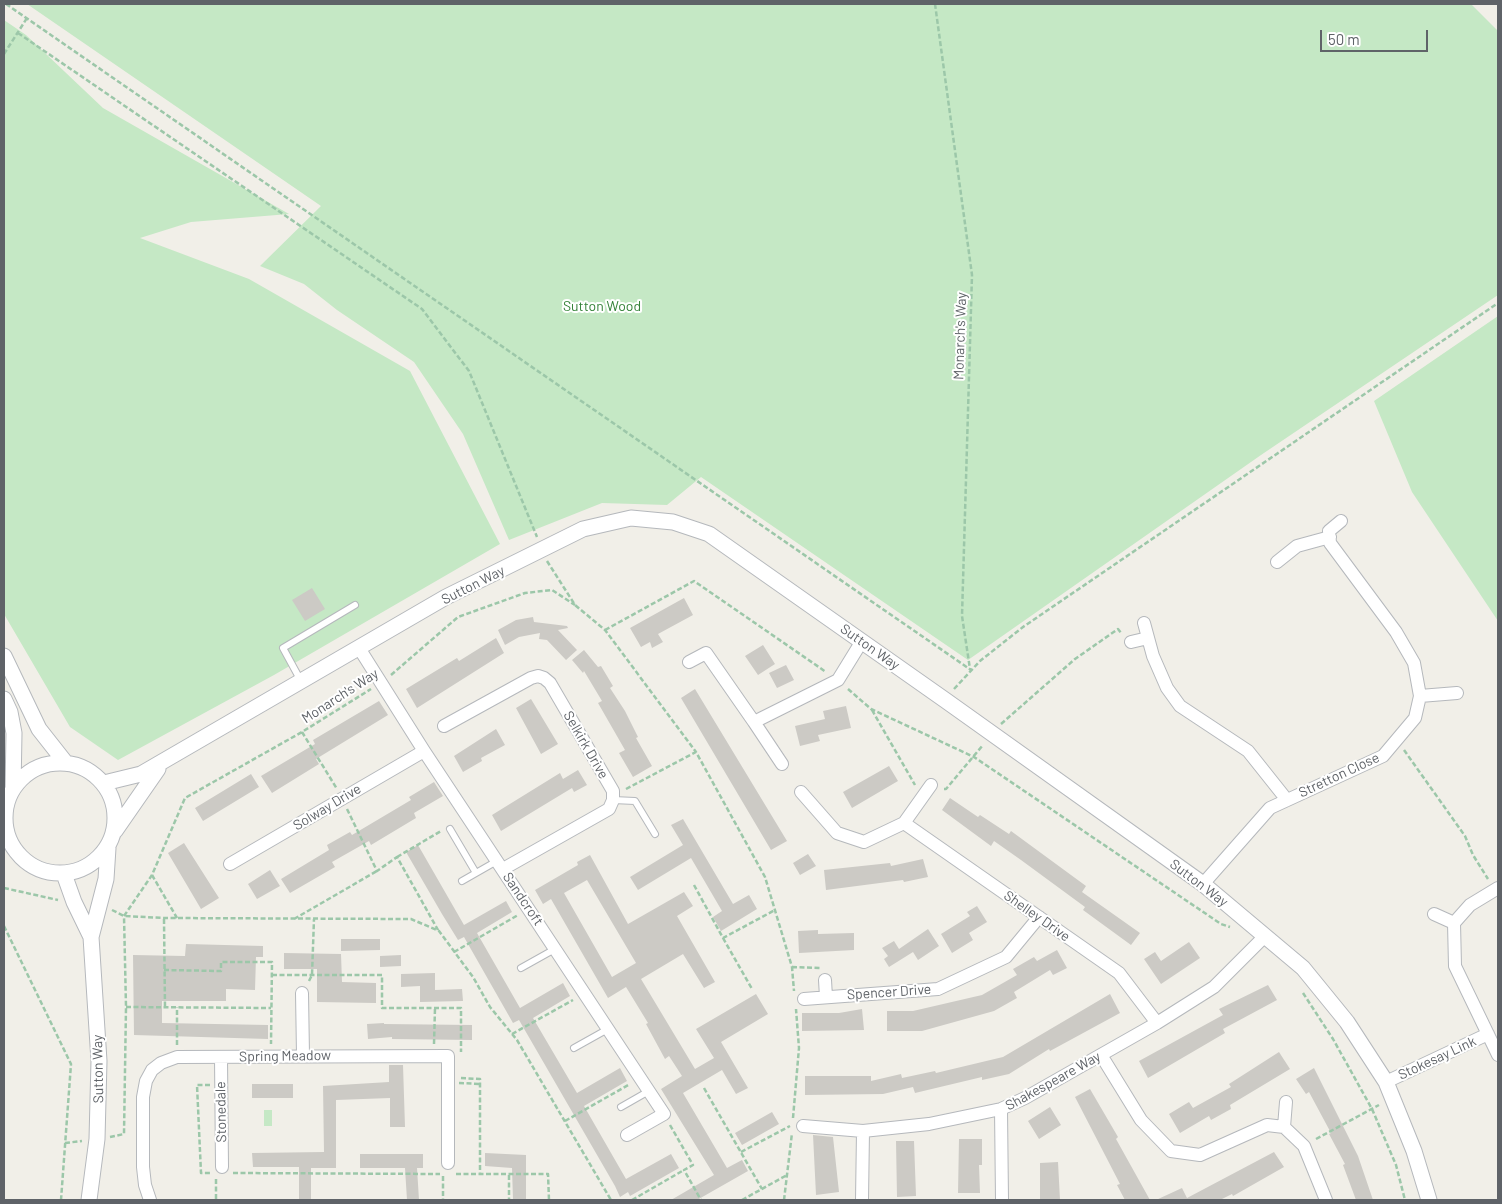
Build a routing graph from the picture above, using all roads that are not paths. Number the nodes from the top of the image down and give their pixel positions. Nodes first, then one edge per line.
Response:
1 (1341, 521) dead end
2 (1330, 536) junction
3 (1277, 562) dead end
4 (355, 605) dead end
5 (1144, 623) dead end
6 (1148, 638) junction
7 (862, 642) junction
8 (1131, 642) road end
9 (359, 648) junction
10 (4, 656) edge
11 (689, 662) dead end
12 (301, 681) junction
13 (1457, 693) dead end
14 (1420, 696) junction
15 (4, 699) edge
16 (754, 722) junction
17 (444, 726) dead end
18 (424, 751) junction
19 (65, 762) junction
20 (164, 762) junction
21 (782, 764) dead end
22 (104, 782) junction
23 (931, 784) road end
24 (13, 789) junction
25 (801, 792) dead end
26 (613, 797) junction
27 (1287, 800) junction
28 (4, 817) edge
29 (904, 823) junction
30 (447, 829) road end
31 (115, 831) junction
32 (656, 834) dead end
33 (108, 848) junction
34 (4, 856) edge
35 (25, 860) junction
36 (230, 864) dead end
37 (500, 865) junction
38 (476, 873) junction
39 (64, 874) junction
40 (462, 881) dead end
41 (1203, 884) junction
42 (1496, 889) edge
43 (1434, 914) dead end
44 (1039, 917) junction
45 (1454, 923) junction
46 (91, 936) junction
47 (1265, 936) junction
48 (555, 949) junction
49 (521, 968) dead end
50 (825, 980) road end
51 (302, 993) road end
52 (826, 997) junction
53 (798, 999) road end
54 (1157, 1023) junction
55 (609, 1029) junction
56 (1488, 1034) junction
57 (574, 1048) dead end
58 (303, 1055) junction
59 (1101, 1055) junction
60 (1498, 1055) edge
61 (221, 1057) junction
62 (1386, 1082) junction
63 (649, 1091) junction
64 (1286, 1102) dead end
65 (621, 1107) dead end
66 (1001, 1109) junction
67 (798, 1125) road end
68 (1284, 1127) junction
69 (863, 1130) junction
70 (627, 1135) dead end
71 (445, 1168) road end
72 (221, 1170) road end
73 (89, 1200) edge
74 (150, 1200) edge
75 (862, 1200) edge
76 (1002, 1200) edge
77 (1326, 1200) edge
78 (1429, 1200) edge

1 - 2 street
2 - 3 street
2 - 14 street, Stretton Close
4 - 12 lane
5 - 6 street
6 - 8 street
6 - 27 street
7 - 9 street, Sutton Way
7 - 16 street
7 - 41 street, Sutton Way
9 - 12 street, Sutton Way
9 - 18 street, Sandcroft
10 - 19 street
11 - 16 street
12 - 20 street, Sutton Way
13 - 14 street
14 - 27 street, Stretton Close
15 - 24 street
16 - 21 street
17 - 26 street, Selkirk Drive
18 - 36 street, Solway Drive
18 - 37 street, Sandcroft
19 - 22 street
19 - 24 street
20 - 22 street, Sutton Way
20 - 31 street, Sutton Way
22 - 31 street
23 - 29 street
24 - 28 street
25 - 29 street
26 - 32 lane
26 - 37 street
27 - 41 street, Stretton Close
28 - 35 street
29 - 44 street, Shelley Drive
30 - 38 lane
31 - 33 street
33 - 39 street
33 - 46 street, Sutton Way
34 - 35 street
35 - 39 street
37 - 38 lane
37 - 48 street, Sandcroft
38 - 40 lane
39 - 46 street, Sutton Way
41 - 47 street, Sutton Way
42 - 45 street
43 - 45 street
44 - 52 street, Spencer Drive
44 - 54 street, Shelley Drive
45 - 56 street
46 - 73 street, Sutton Way
47 - 54 street, Shakespeare Way
47 - 62 street, Sutton Way
48 - 49 lane
48 - 55 street, Sandcroft
50 - 52 street
51 - 58 street
52 - 53 street, Spencer Drive
54 - 59 street, Shakespeare Way
55 - 57 lane
55 - 63 street, Sandcroft
56 - 60 street
56 - 62 street, Stokesay Link
58 - 61 street, Spring Meadow
58 - 71 street, Spring Meadow
59 - 66 street, Shakespeare Way
59 - 68 street
61 - 72 street, Stonedale
61 - 74 street, Spring Meadow
62 - 78 street, Sutton Way
63 - 65 lane
63 - 70 street, Sandcroft
64 - 68 street
66 - 69 street, Shakespeare Way
66 - 76 street
67 - 69 street, Shakespeare Way
68 - 77 street
69 - 75 street

